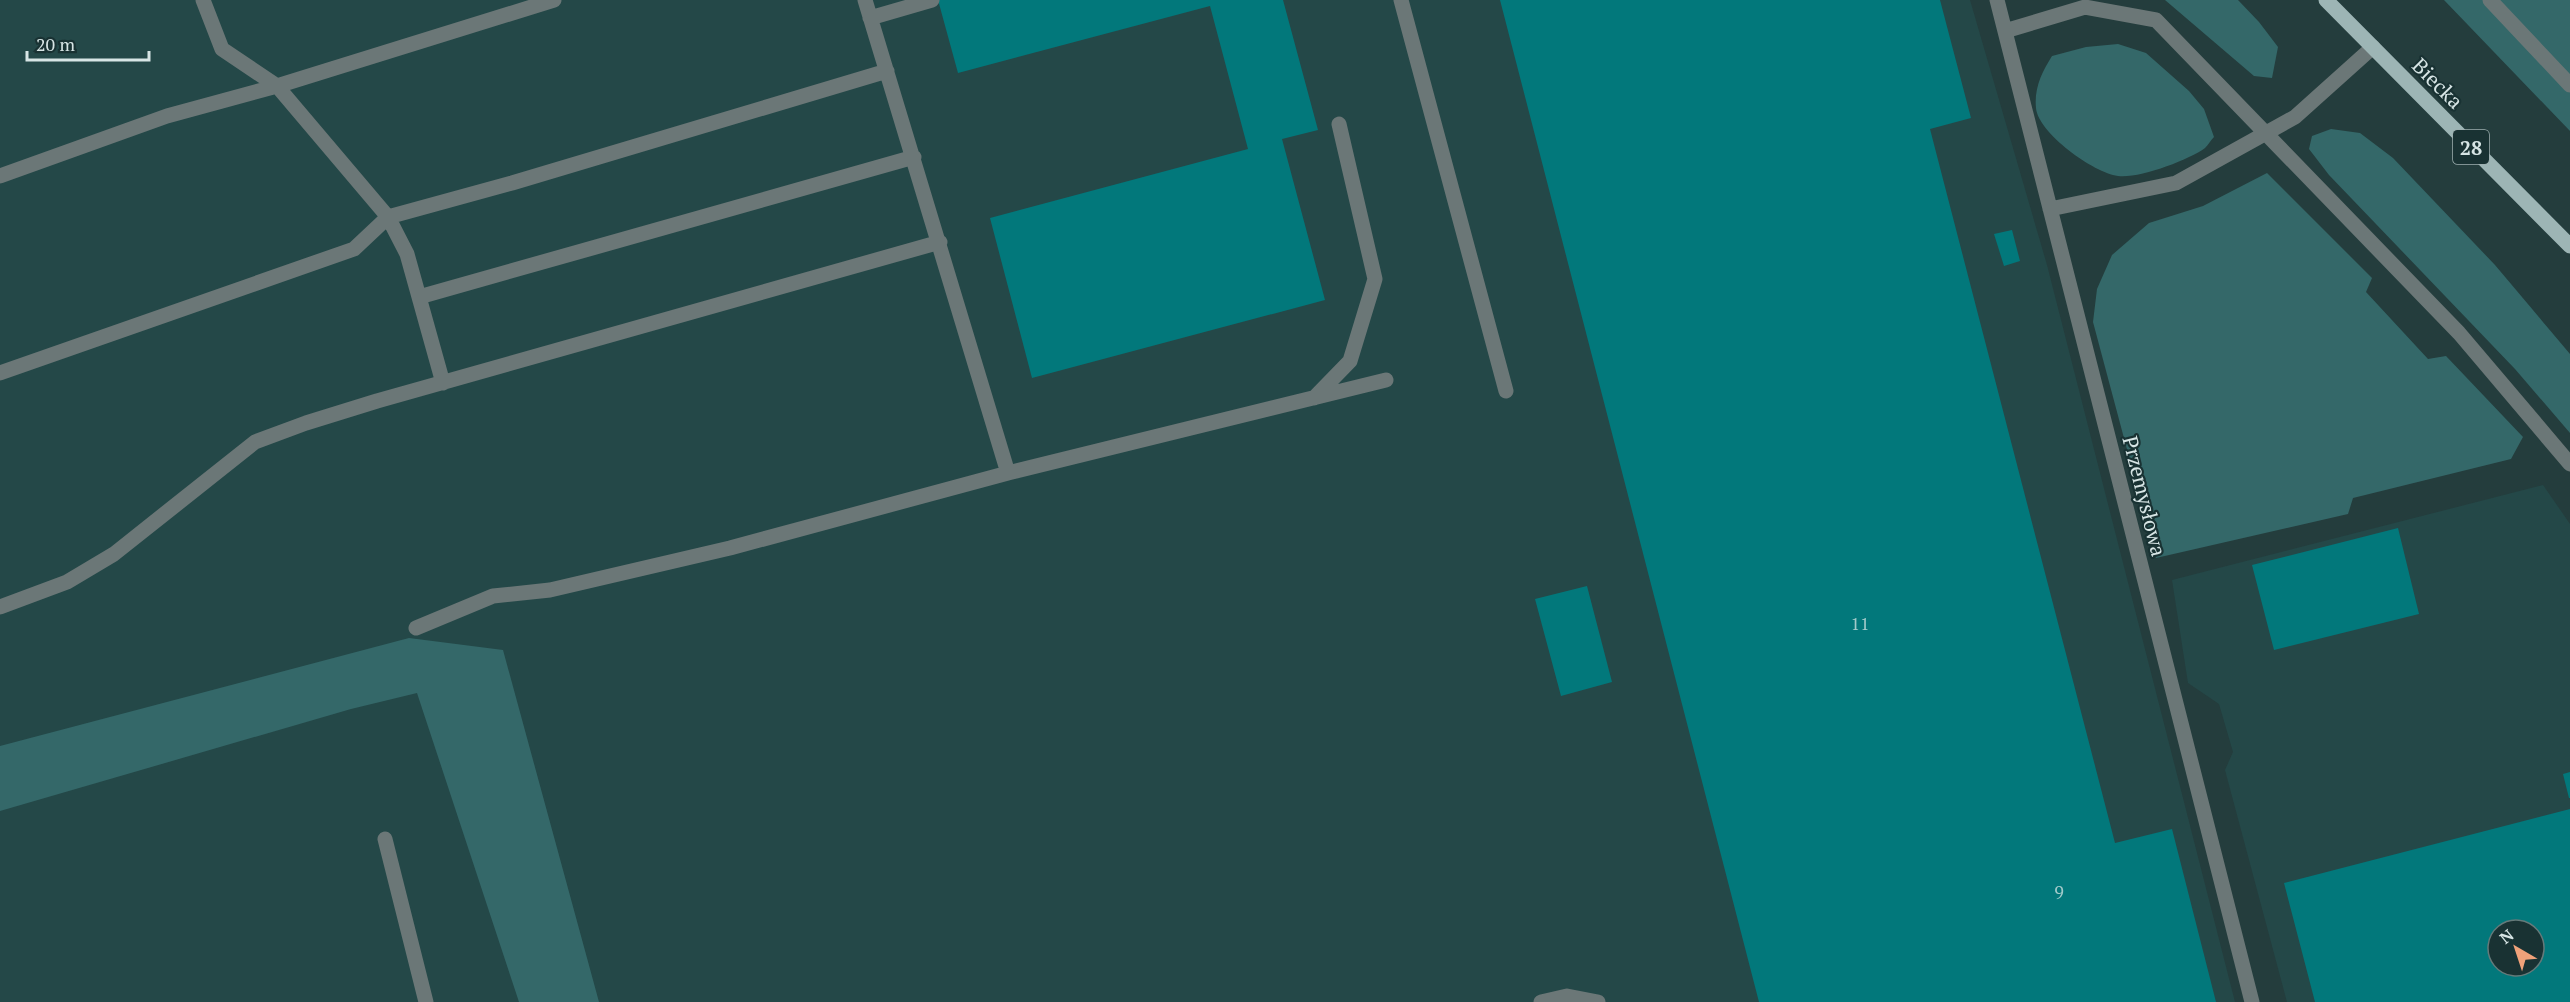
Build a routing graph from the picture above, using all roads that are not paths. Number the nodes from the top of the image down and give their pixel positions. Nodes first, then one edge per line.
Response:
1 (203, 0) edge
2 (554, 0) edge
3 (865, 0) edge
4 (932, 0) edge
5 (1401, 0) edge
6 (1997, 0) edge
7 (2326, 0) edge
8 (2490, 0) edge
9 (870, 18) junction
10 (2005, 31) junction
11 (2373, 47) junction
12 (886, 71) junction
13 (2570, 85) edge
14 (277, 86) junction
15 (1339, 124) dead end
16 (2264, 134) junction
17 (914, 157) junction
18 (0, 176) edge
19 (2050, 208) junction
20 (388, 217) junction
21 (940, 242) junction
22 (2570, 246) edge
23 (419, 297) junction
24 (0, 374) edge
25 (1386, 380) dead end
26 (443, 383) junction
27 (1506, 391) dead end
28 (1314, 398) junction
29 (2570, 464) edge
30 (1008, 474) junction
31 (0, 607) edge
32 (416, 628) dead end
33 (385, 839) dead end
34 (426, 1002) edge
35 (1541, 1002) edge
36 (1598, 1002) edge
37 (2252, 1002) edge

1 - 14 street
2 - 14 street
3 - 9 street
4 - 9 street
5 - 27 street
6 - 10 street, Przemysłowa
7 - 11 main road, Biecka / 28
8 - 13 street
9 - 12 street
10 - 16 street
10 - 19 street, Przemysłowa
11 - 16 street
11 - 22 main road, Biecka / 28
12 - 17 street
12 - 20 street
14 - 18 street
14 - 20 street
15 - 28 street
16 - 19 street
16 - 29 street
17 - 21 street
17 - 23 street
19 - 37 street, Przemysłowa
20 - 23 street
20 - 24 street
21 - 26 street
21 - 30 street
23 - 26 street
25 - 28 street
26 - 31 street
28 - 30 street
30 - 32 street
33 - 34 street
35 - 36 street

